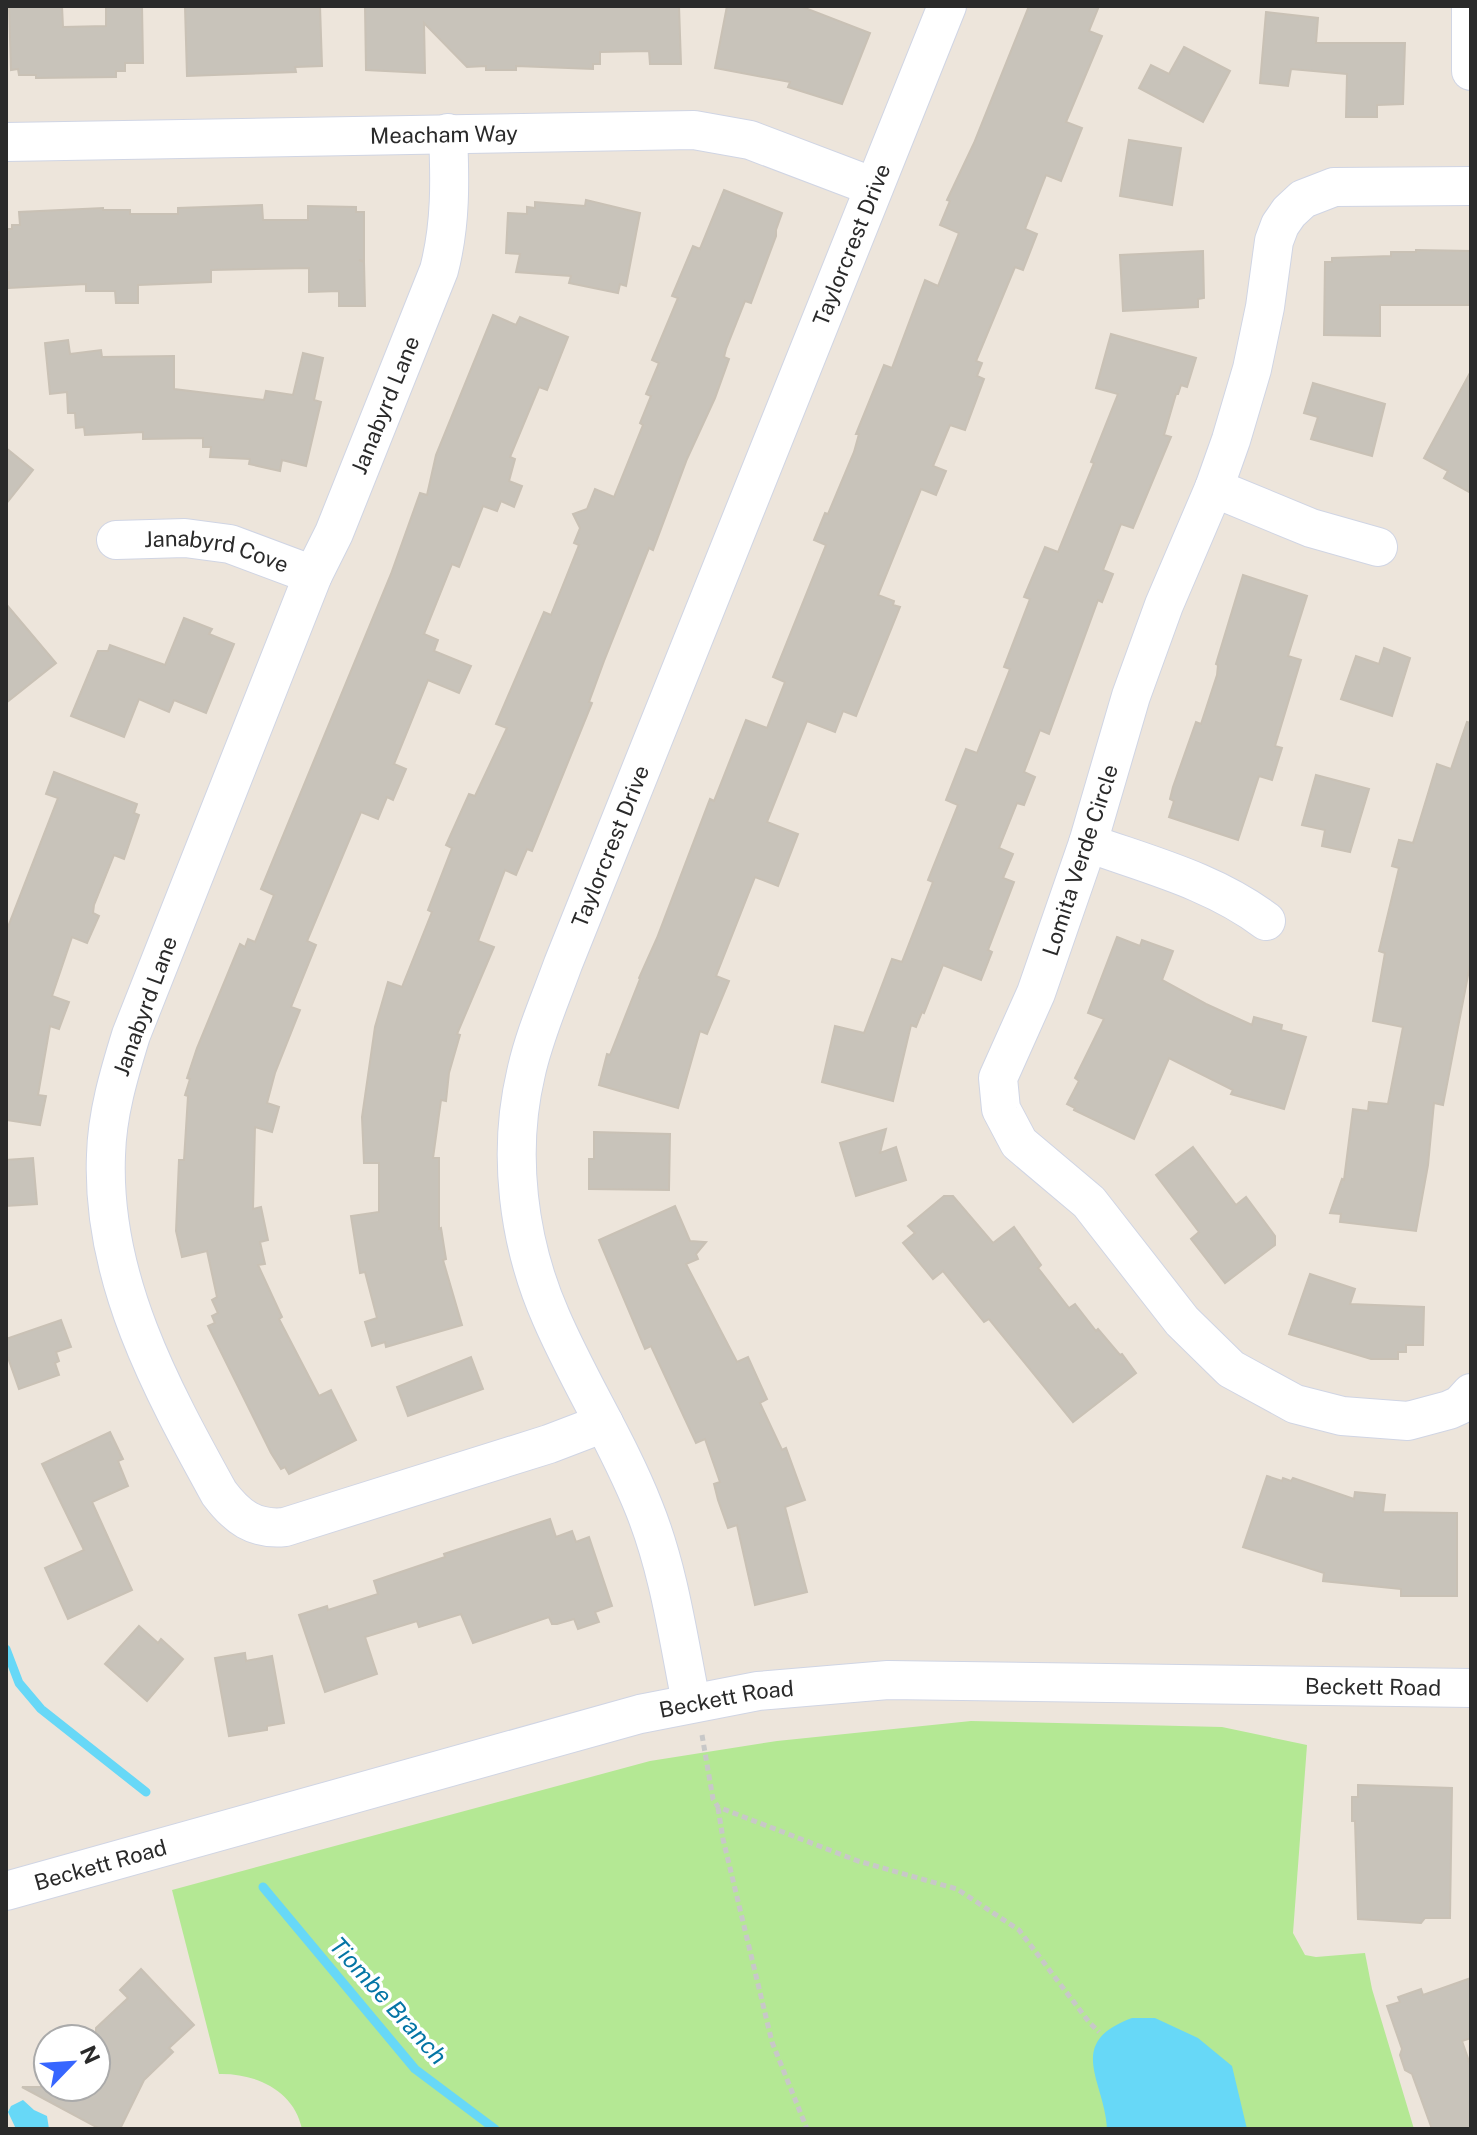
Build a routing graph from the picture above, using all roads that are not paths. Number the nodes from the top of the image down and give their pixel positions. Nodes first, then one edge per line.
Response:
1 (947, 6) edge
2 (1471, 6) edge
3 (1471, 71) edge
4 (448, 133) junction
5 (6, 142) edge
6 (1471, 186) edge
7 (874, 187) junction
8 (1214, 488) junction
9 (116, 540) dead end
10 (1378, 547) dead end
11 (313, 575) junction
12 (1088, 843) junction
13 (1266, 921) dead end
14 (1471, 1393) edge
15 (604, 1423) junction
16 (1471, 1688) edge
17 (691, 1702) junction
18 (6, 1891) edge

1 - 7 street, Taylorcrest Drive
2 - 3 street
4 - 5 street, Meacham Way
4 - 7 street, Meacham Way
4 - 11 street, Janabyrd Lane
6 - 8 street, Lomita Verde Circle
7 - 15 street, Taylorcrest Drive
8 - 10 street
8 - 12 street, Lomita Verde Circle
9 - 11 street, Janabyrd Cove
11 - 15 street, Janabyrd Lane
12 - 13 street
12 - 14 street, Lomita Verde Circle
15 - 17 street, Taylorcrest Drive
16 - 17 street, Beckett Road
17 - 18 street, Beckett Road

